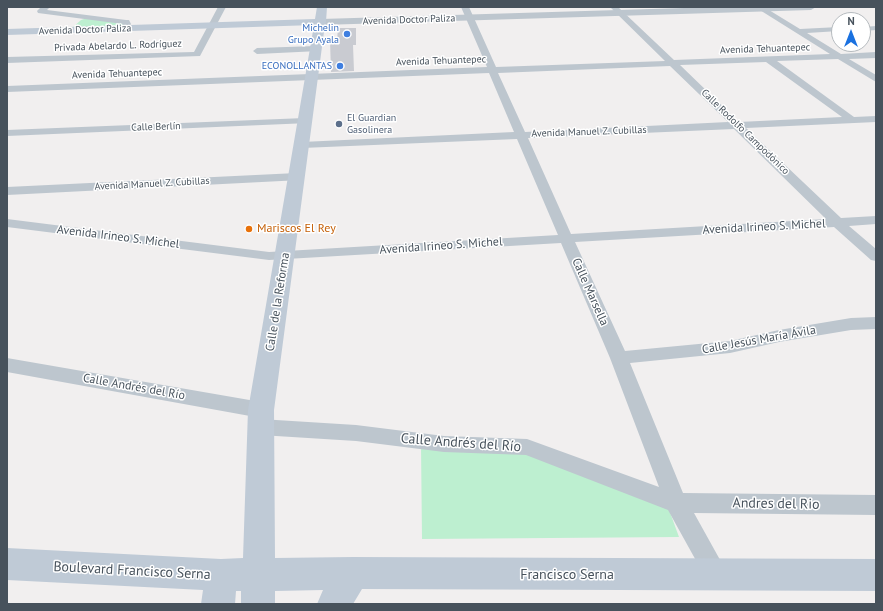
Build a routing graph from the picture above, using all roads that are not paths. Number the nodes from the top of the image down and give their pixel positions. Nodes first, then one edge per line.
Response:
1 (46, 7) edge
2 (222, 7) edge
3 (811, 7) edge
4 (760, 8) edge
5 (617, 10) edge
6 (468, 12) edge
7 (322, 15) edge
8 (81, 16) junction
9 (212, 26) junction
10 (123, 29) junction
11 (831, 29) edge
12 (66, 30) junction
13 (798, 31) junction
14 (7, 32) edge
15 (316, 49) junction
16 (257, 51) dead end
17 (876, 55) edge
18 (840, 57) junction
19 (768, 59) junction
20 (7, 60) edge
21 (673, 63) junction
22 (492, 70) junction
23 (311, 77) junction
24 (876, 79) edge
25 (7, 89) edge
26 (876, 119) edge
27 (852, 120) junction
28 (305, 121) junction
29 (738, 126) junction
30 (7, 133) edge
31 (521, 135) junction
32 (302, 145) junction
33 (297, 177) junction
34 (7, 192) edge
35 (876, 220) edge
36 (7, 223) edge
37 (838, 223) junction
38 (565, 238) junction
39 (286, 256) junction
40 (876, 257) edge
41 (876, 323) edge
42 (619, 358) junction
43 (7, 365) edge
44 (260, 418) junction
45 (676, 502) junction
46 (876, 505) edge
47 (7, 564) edge
48 (353, 573) junction
49 (717, 576) junction
50 (876, 576) edge
51 (258, 589) edge
52 (220, 590) edge
53 (334, 604) edge

1 - 8 street
2 - 9 street
3 - 4 street, Avenida Doctor Paliza
4 - 5 street, Avenida Doctor Paliza
4 - 13 street
5 - 6 street, Avenida Doctor Paliza
5 - 21 street, Calle Rodolfo Campodónico
6 - 7 street, Avenida Doctor Paliza
6 - 22 street, Calle Marsella
7 - 9 main road, Avenida Doctor Paliza
7 - 15 main road, Calle de la Reforma
8 - 10 street
8 - 12 street
9 - 10 main road, Avenida Doctor Paliza
9 - 20 street, Privada Abelardo L. Rodríguez
10 - 12 main road, Avenida Doctor Paliza
11 - 13 street
12 - 14 main road, Avenida Doctor Paliza
13 - 18 street
15 - 16 street
15 - 23 main road, Calle de la Reforma
17 - 18 street, Avenida Tehuantepec
18 - 19 street, Avenida Tehuantepec
18 - 24 street
19 - 21 street, Avenida Tehuantepec
19 - 27 street
21 - 22 street, Avenida Tehuantepec
21 - 29 street, Calle Rodolfo Campodónico
22 - 23 street, Avenida Tehuantepec
22 - 31 street, Calle Marsella
23 - 25 street, Avenida Tehuantepec
23 - 28 main road, Calle de la Reforma
26 - 27 street, Avenida Manuel Z. Cubillas
27 - 29 street, Avenida Manuel Z. Cubillas
28 - 30 street, Calle Berlín
28 - 32 main road, Calle de la Reforma
29 - 31 street, Avenida Manuel Z. Cubillas
29 - 37 street, Calle Rodolfo Campodónico
31 - 32 street, Avenida Manuel Z. Cubillas
31 - 38 street, Calle Marsella
32 - 33 main road, Calle de la Reforma
33 - 34 street, Avenida Manuel Z. Cubillas
33 - 39 main road, Calle de la Reforma
35 - 37 street, Avenida Irineo S. Michel
36 - 39 street, Avenida Irineo S. Michel
37 - 38 street, Avenida Irineo S. Michel
37 - 40 street, Calle Rodolfo Campodónico
38 - 39 street, Avenida Irineo S. Michel
38 - 42 street, Calle Marsella
39 - 44 main road, Calle de la Reforma
41 - 42 street, Calle Jesús María Ávila
42 - 45 street, Calle Marsella
43 - 44 street, Calle Andrés del Río
44 - 45 street, Calle Andrés del Río
44 - 51 main road, Calle de la Reforma
45 - 46 street, Andres del Rio
45 - 49 street, Calle Marsella
47 - 52 main road, Boulevard Francisco Serna
48 - 49 main road, Francisco Serna
48 - 51 main road, Francisco Serna
48 - 53 main road
49 - 50 main road, Francisco Serna
51 - 52 main road, Boulevard Francisco Serna

